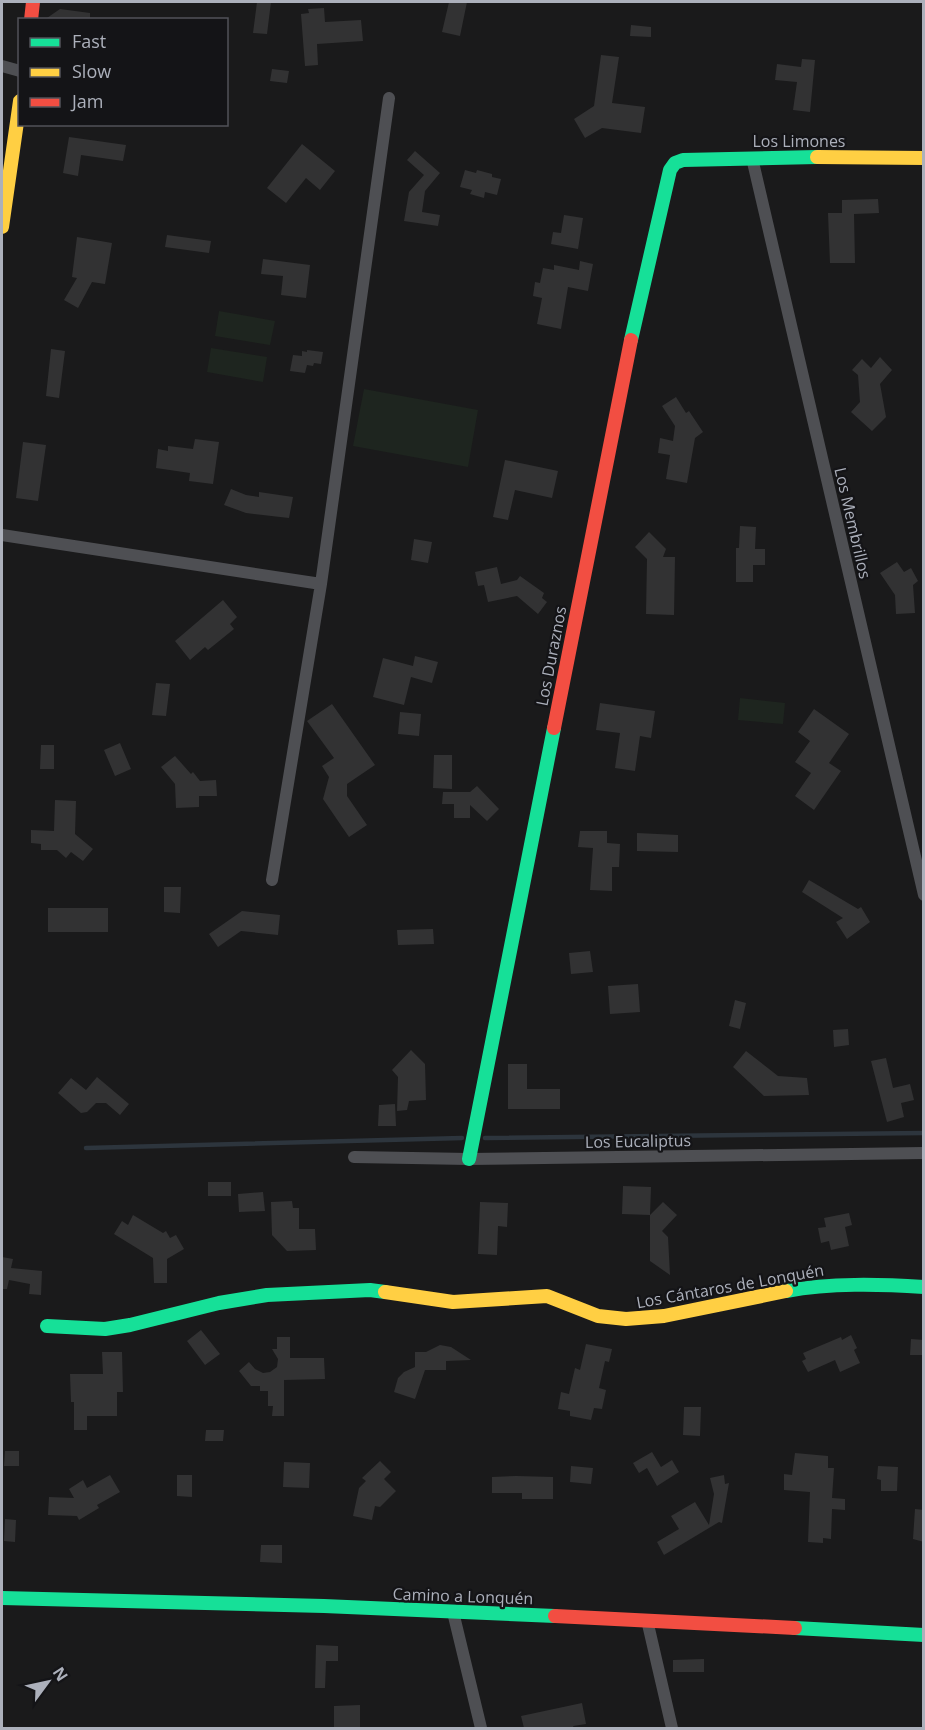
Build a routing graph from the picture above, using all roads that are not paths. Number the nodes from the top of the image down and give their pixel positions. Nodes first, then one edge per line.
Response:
1 (33, 2) edge
2 (31, 18) edge
3 (2, 66) edge
4 (18, 70) edge
5 (389, 98) dead end
6 (18, 115) edge
7 (752, 158) junction
8 (924, 158) edge
9 (675, 163) joint
10 (2, 227) edge
11 (2, 535) edge
12 (321, 584) junction
13 (272, 880) dead end
14 (924, 895) edge
15 (924, 1153) edge
16 (354, 1157) dead end
17 (469, 1159) junction
18 (924, 1287) edge
19 (47, 1326) dead end
20 (2, 1598) edge
21 (453, 1612) junction
22 (647, 1620) junction
23 (924, 1635) edge
24 (481, 1728) edge
25 (672, 1728) edge

1 - 2 street
3 - 4 street
5 - 12 street
6 - 10 street
7 - 8 street, Los Limones
7 - 9 street, Los Limones
7 - 14 street, Los Membrillos
9 - 17 street, Los Duraznos
11 - 12 street
12 - 13 street
15 - 17 street, Los Eucaliptus
16 - 17 street, Los Eucaliptus
18 - 19 street, Los Cántaros de Lonquén
20 - 21 street, Camino a Lonquén
21 - 22 street, Camino a Lonquén
21 - 24 street
22 - 23 street, Camino a Lonquén
22 - 25 street

